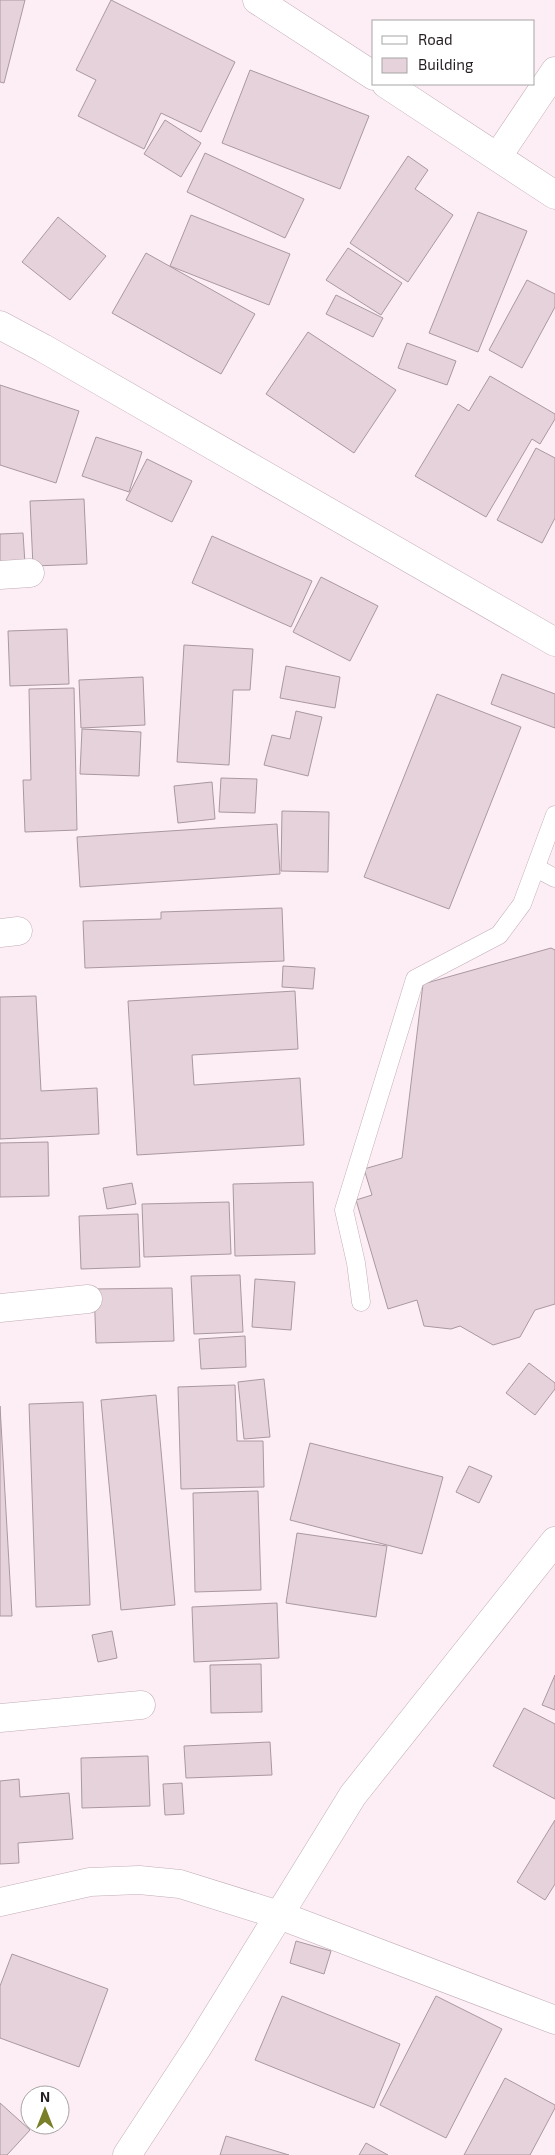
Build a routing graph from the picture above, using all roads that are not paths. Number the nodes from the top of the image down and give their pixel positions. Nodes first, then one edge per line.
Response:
1 (257, 0) edge
2 (555, 71) edge
3 (372, 75) edge
4 (388, 85) edge
5 (498, 156) junction
6 (555, 195) edge
7 (0, 325) edge
8 (30, 573) dead end
9 (0, 575) edge
10 (555, 642) edge
11 (555, 815) edge
12 (536, 868) junction
13 (555, 878) edge
14 (88, 1299) dead end
15 (361, 1302) dead end
16 (0, 1308) edge
17 (551, 1554) edge
18 (141, 1704) dead end
19 (0, 1718) edge
20 (0, 1902) edge
21 (279, 1915) junction
22 (555, 2020) edge
23 (127, 2155) edge

1 - 3 street
2 - 5 street
4 - 5 street
5 - 6 street
7 - 10 street
8 - 9 street
11 - 12 lane
12 - 13 lane
12 - 15 lane
14 - 16 street
17 - 21 street
18 - 19 street
20 - 21 street
21 - 22 street
21 - 23 street

